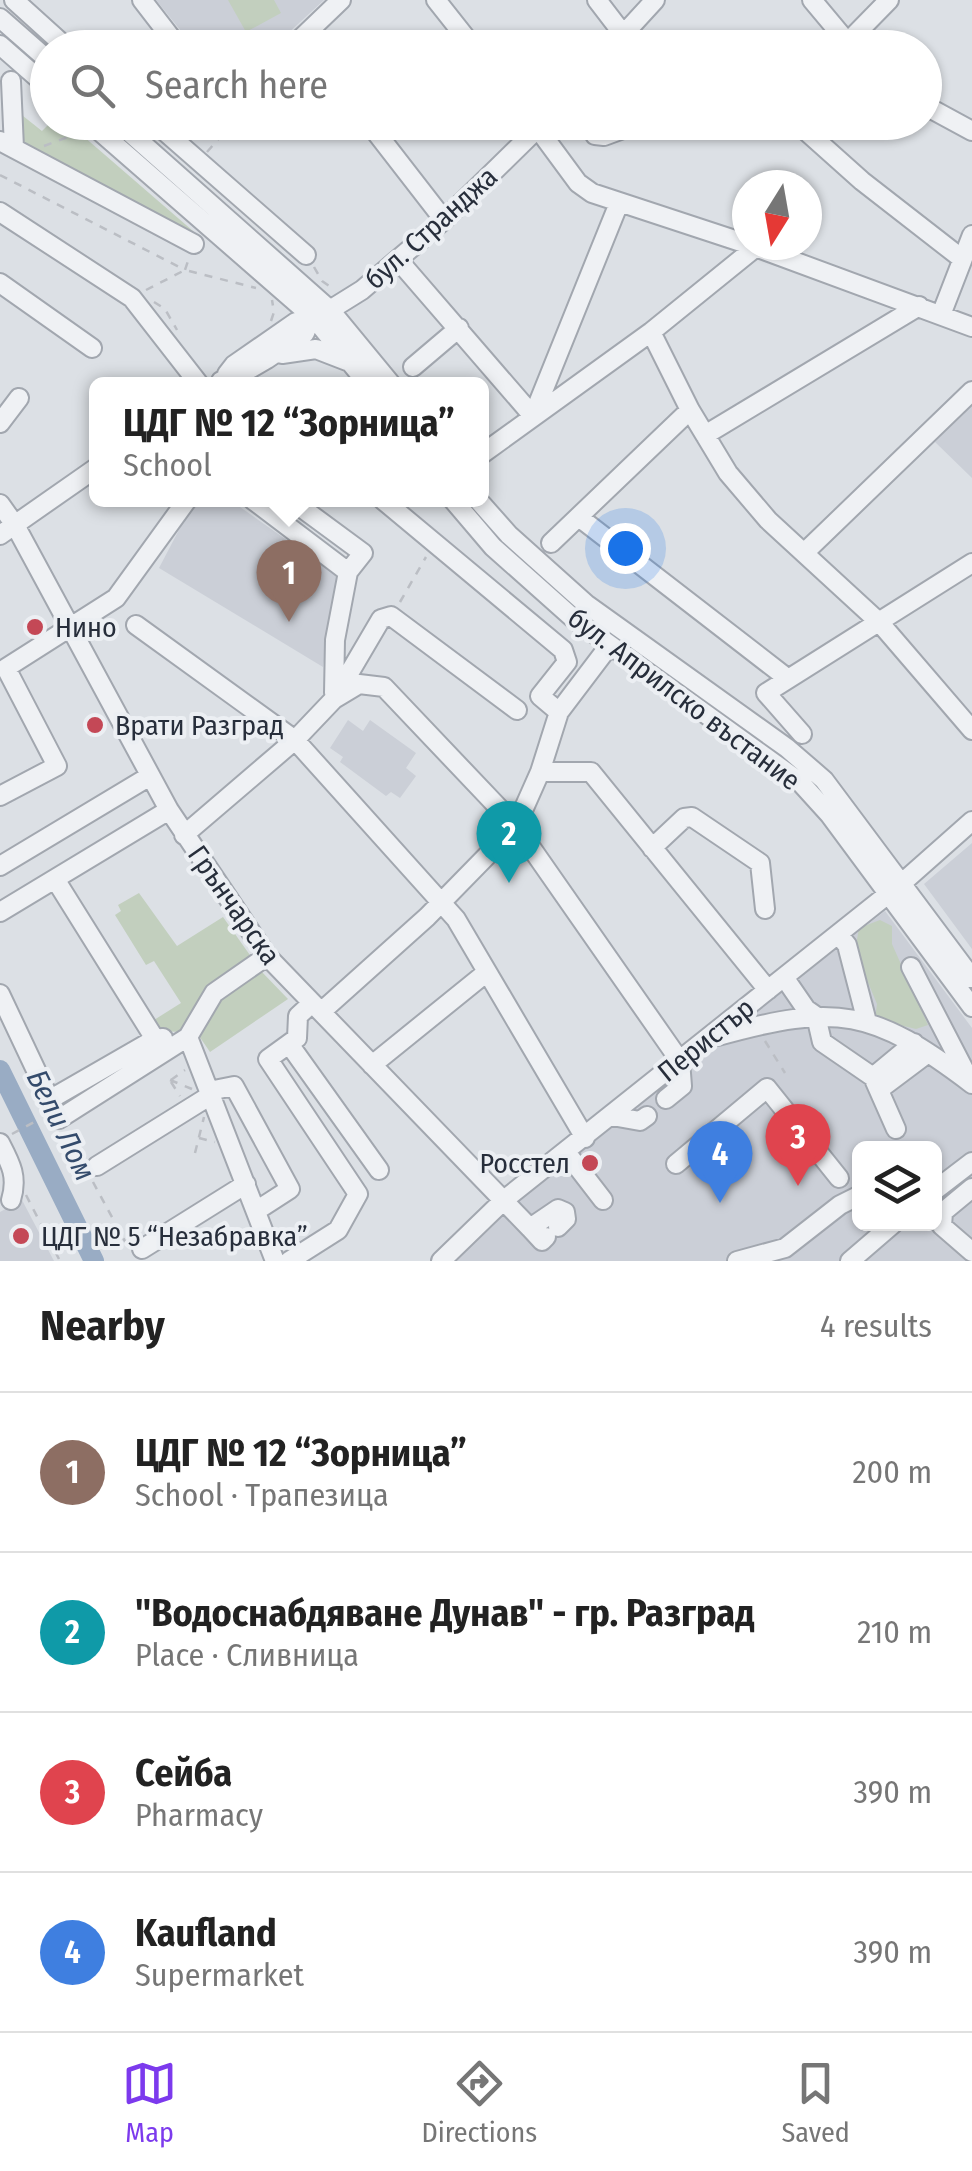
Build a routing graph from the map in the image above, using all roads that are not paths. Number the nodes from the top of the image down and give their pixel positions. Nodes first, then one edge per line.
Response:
1 (14, 0) edge
2 (142, 0) edge
3 (341, 0) edge
4 (436, 0) edge
5 (598, 0) edge
6 (655, 0) edge
7 (812, 0) edge
8 (888, 0) edge
9 (0, 18) edge
10 (47, 30) edge
11 (165, 30) edge
12 (314, 30) edge
13 (460, 30) edge
14 (612, 30) edge
15 (627, 30) edge
16 (834, 30) edge
17 (859, 30) edge
18 (30, 44) edge
19 (0, 45) edge
20 (30, 71) edge
21 (11, 80) dead end
22 (942, 115) edge
23 (972, 131) edge
24 (101, 140) edge
25 (136, 140) edge
26 (175, 140) edge
27 (382, 140) edge
28 (523, 140) edge
29 (548, 140) edge
30 (816, 140) edge
31 (7, 145) edge
32 (619, 203) junction
33 (0, 212) edge
34 (444, 220) junction
35 (972, 236) edge
36 (732, 239) edge
37 (194, 244) dead end
38 (306, 256) road end
39 (962, 258) junction
40 (734, 260) edge
41 (792, 260) edge
42 (398, 261) junction
43 (0, 283) edge
44 (267, 286) junction
45 (362, 290) junction
46 (918, 306) junction
47 (940, 315) junction
48 (318, 317) junction
49 (972, 327) edge
50 (459, 328) junction
51 (650, 332) junction
52 (92, 348) dead end
53 (266, 350) junction
54 (360, 360) junction
55 (413, 367) dead end
56 (194, 377) edge
57 (223, 377) edge
58 (366, 377) edge
59 (382, 377) edge
60 (972, 392) edge
61 (690, 410) junction
62 (533, 416) junction
63 (705, 435) junction
64 (489, 449) edge
65 (89, 473) edge
66 (0, 504) edge
67 (183, 507) edge
68 (262, 507) edge
69 (301, 507) edge
70 (392, 507) edge
71 (459, 507) edge
72 (484, 507) edge
73 (580, 518) junction
74 (7, 530) edge
75 (551, 542) dead end
76 (804, 553) junction
77 (972, 563) edge
78 (348, 572) junction
79 (880, 623) junction
80 (136, 624) dead end
81 (68, 626) junction
82 (609, 646) junction
83 (787, 678) junction
84 (334, 699) junction
85 (517, 710) dead end
86 (560, 712) junction
87 (972, 730) edge
88 (802, 734) dead end
89 (295, 740) junction
90 (540, 772) junction
91 (150, 776) junction
92 (0, 796) edge
93 (169, 810) junction
94 (972, 821) edge
95 (516, 826) junction
96 (184, 835) junction
97 (652, 848) junction
98 (0, 866) edge
99 (55, 879) junction
100 (894, 888) junction
101 (441, 902) junction
102 (765, 909) dead end
103 (0, 912) edge
104 (834, 936) junction
105 (266, 956) junction
106 (844, 965) dead end
107 (911, 966) dead end
108 (487, 972) junction
109 (784, 976) junction
110 (972, 978) edge
111 (850, 985) dead end
112 (0, 994) edge
113 (763, 994) junction
114 (316, 1008) junction
115 (972, 1008) edge
116 (816, 1016) junction
117 (783, 1019) junction
118 (860, 1020) junction
119 (188, 1037) junction
120 (155, 1039) junction
121 (708, 1039) junction
122 (290, 1044) junction
123 (921, 1048) junction
124 (680, 1061) junction
125 (372, 1065) junction
126 (876, 1084) junction
127 (972, 1084) edge
128 (210, 1093) junction
129 (666, 1100) dead end
130 (54, 1110) junction
131 (612, 1116) junction
132 (647, 1116) dead end
133 (896, 1129) dead end
134 (585, 1138) junction
135 (0, 1141) edge
136 (566, 1152) junction
137 (972, 1162) edge
138 (676, 1164) dead end
139 (97, 1166) dead end
140 (379, 1170) dead end
141 (839, 1178) dead end
142 (246, 1184) junction
143 (942, 1186) edge
144 (970, 1191) edge
145 (852, 1199) edge
146 (11, 1200) dead end
147 (504, 1200) junction
148 (604, 1200) dead end
149 (256, 1211) junction
150 (544, 1231) dead end
151 (885, 1231) edge
152 (137, 1251) road end
153 (972, 1252) edge
154 (275, 1261) edge
155 (289, 1261) edge
156 (441, 1261) edge
157 (738, 1261) edge
158 (850, 1261) edge

1 - 10 street
2 - 11 street
3 - 12 street
4 - 13 street
5 - 14 street
6 - 15 street
7 - 16 street
8 - 17 street
9 - 18 street
19 - 20 street
21 - 31 street
22 - 23 street
24 - 44 street
25 - 48 street
26 - 38 street
27 - 34 street
28 - 34 street, бул. Странджа
29 - 32 street
30 - 39 street
31 - 37 street
32 - 36 street
32 - 62 street
33 - 56 street
34 - 42 street, бул. Странджа
35 - 39 street
39 - 47 street
40 - 51 street
41 - 46 street
42 - 45 street, бул. Странджа
42 - 50 street
43 - 52 street
44 - 48 street
44 - 53 street
45 - 48 street, бул. Странджа
45 - 54 street
46 - 47 street
46 - 63 street
47 - 49 street
48 - 53 street, бул. Странджа
48 - 54 street
50 - 55 street
50 - 62 street
51 - 61 street
51 - 62 street
53 - 54 street
53 - 57 street, бул. Странджа
54 - 58 street
54 - 59 street
60 - 76 street
61 - 63 street
61 - 73 street
62 - 64 street
63 - 76 street
65 - 74 street
66 - 74 street, Грънчарска
67 - 81 street
68 - 78 street
69 - 78 street
70 - 86 street
71 - 82 street, бул. Априлско въстание
72 - 100 street, бул. Априлско въстание
73 - 75 street
73 - 83 street
74 - 81 street, Грънчарска
76 - 79 street
77 - 79 street
78 - 84 street
79 - 83 street
79 - 87 street
80 - 89 street
81 - 91 street, Грънчарска
81 - 92 street
82 - 86 street
82 - 100 street, бул. Априлско въстание
83 - 88 street
84 - 85 street
84 - 89 street
84 - 95 street
86 - 90 street
89 - 96 street
89 - 101 street
90 - 95 street
90 - 97 street
91 - 93 street, Грънчарска
91 - 98 street
93 - 96 street, Грънчарска
93 - 99 street
94 - 100 street, Перистър
95 - 101 street
95 - 124 street
96 - 105 street, Грънчарска
97 - 102 street
97 - 113 street
99 - 103 street
99 - 120 street
100 - 104 street, Перистър
100 - 110 street, бул. Априлско въстание
100 - 115 street, бул. Априлско въстание
101 - 108 street
101 - 114 street
104 - 106 street
104 - 109 street, Перистър
104 - 118 street
105 - 114 street, Грънчарска
105 - 119 street
107 - 127 street
108 - 125 street
108 - 134 street
109 - 113 street, Перистър
109 - 116 street
111 - 118 street
112 - 130 street
113 - 117 street
113 - 121 street, Перистър
114 - 122 street
114 - 125 street, Грънчарска
116 - 117 street
116 - 118 street
116 - 126 street
117 - 121 street
118 - 123 street
119 - 120 street
119 - 128 street
119 - 130 street
120 - 130 street
121 - 124 street, Перистър
122 - 140 street
122 - 155 street
123 - 126 street
123 - 127 street
124 - 129 street
124 - 131 street, Перистър
125 - 147 street, Грънчарска
126 - 133 street
128 - 139 street
128 - 142 street
128 - 149 street
131 - 132 street
131 - 134 street, Перистър
134 - 136 street, Перистър
135 - 146 street
136 - 147 street, Перистър
136 - 148 street
137 - 143 street
138 - 141 street
142 - 149 street
142 - 152 street
144 - 153 street
145 - 157 street
147 - 150 street, Грънчарска
147 - 156 street, Перистър
149 - 154 street
151 - 158 street

